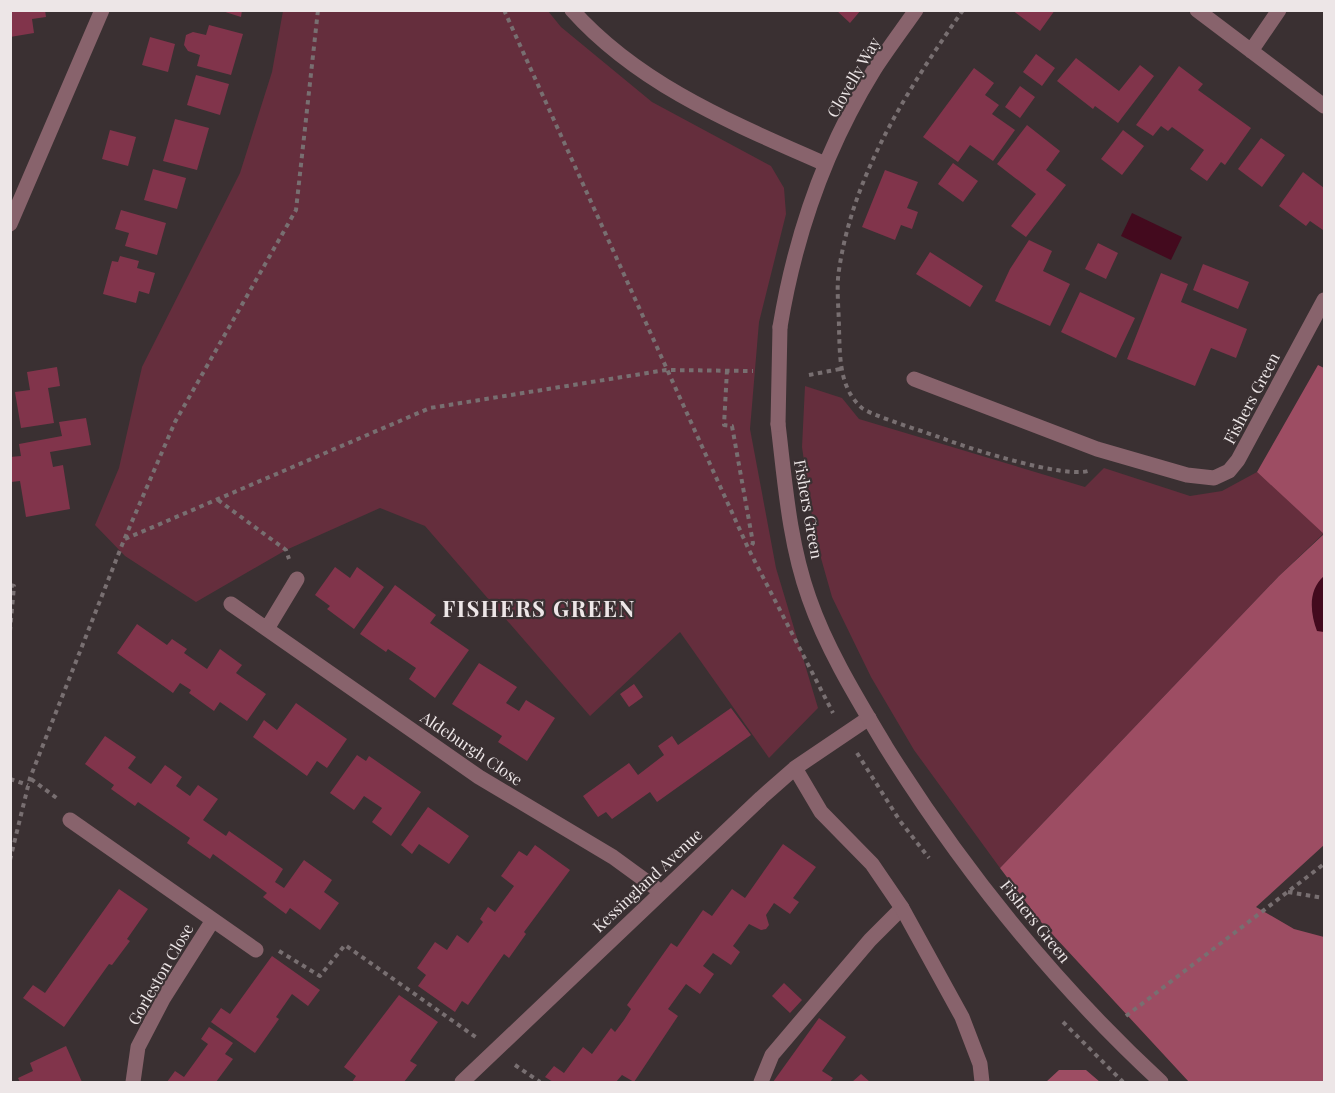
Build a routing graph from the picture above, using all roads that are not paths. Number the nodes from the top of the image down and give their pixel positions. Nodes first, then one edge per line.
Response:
1 (102, 10) edge
2 (572, 10) edge
3 (916, 10) edge
4 (1197, 10) edge
5 (1279, 10) edge
6 (1251, 51) junction
7 (1324, 106) edge
8 (825, 164) junction
9 (10, 224) edge
10 (1324, 300) edge
11 (914, 379) dead end
12 (297, 579) road end
13 (231, 604) dead end
14 (267, 627) junction
15 (868, 718) junction
16 (795, 768) junction
17 (70, 820) dead end
18 (661, 892) junction
19 (902, 908) junction
20 (213, 920) junction
21 (256, 950) road end
22 (133, 1083) edge
23 (462, 1083) edge
24 (761, 1083) edge
25 (982, 1083) edge
26 (1161, 1083) edge

1 - 9 street
2 - 8 street
3 - 8 street, Clovelly Way
4 - 6 street
5 - 6 street
6 - 7 street
8 - 15 street, Fishers Green, bridge
10 - 11 street, Fishers Green
12 - 14 street
13 - 14 street, Aldeburgh Close
14 - 18 street, Aldeburgh Close
15 - 16 street, Kessingland Avenue
15 - 26 street, Fishers Green
16 - 18 street, Kessingland Avenue
16 - 19 street
17 - 20 street, Gorleston Close
18 - 23 street, Kessingland Avenue
19 - 24 street
19 - 25 street
20 - 21 street, Gorleston Close
20 - 22 street, Gorleston Close

